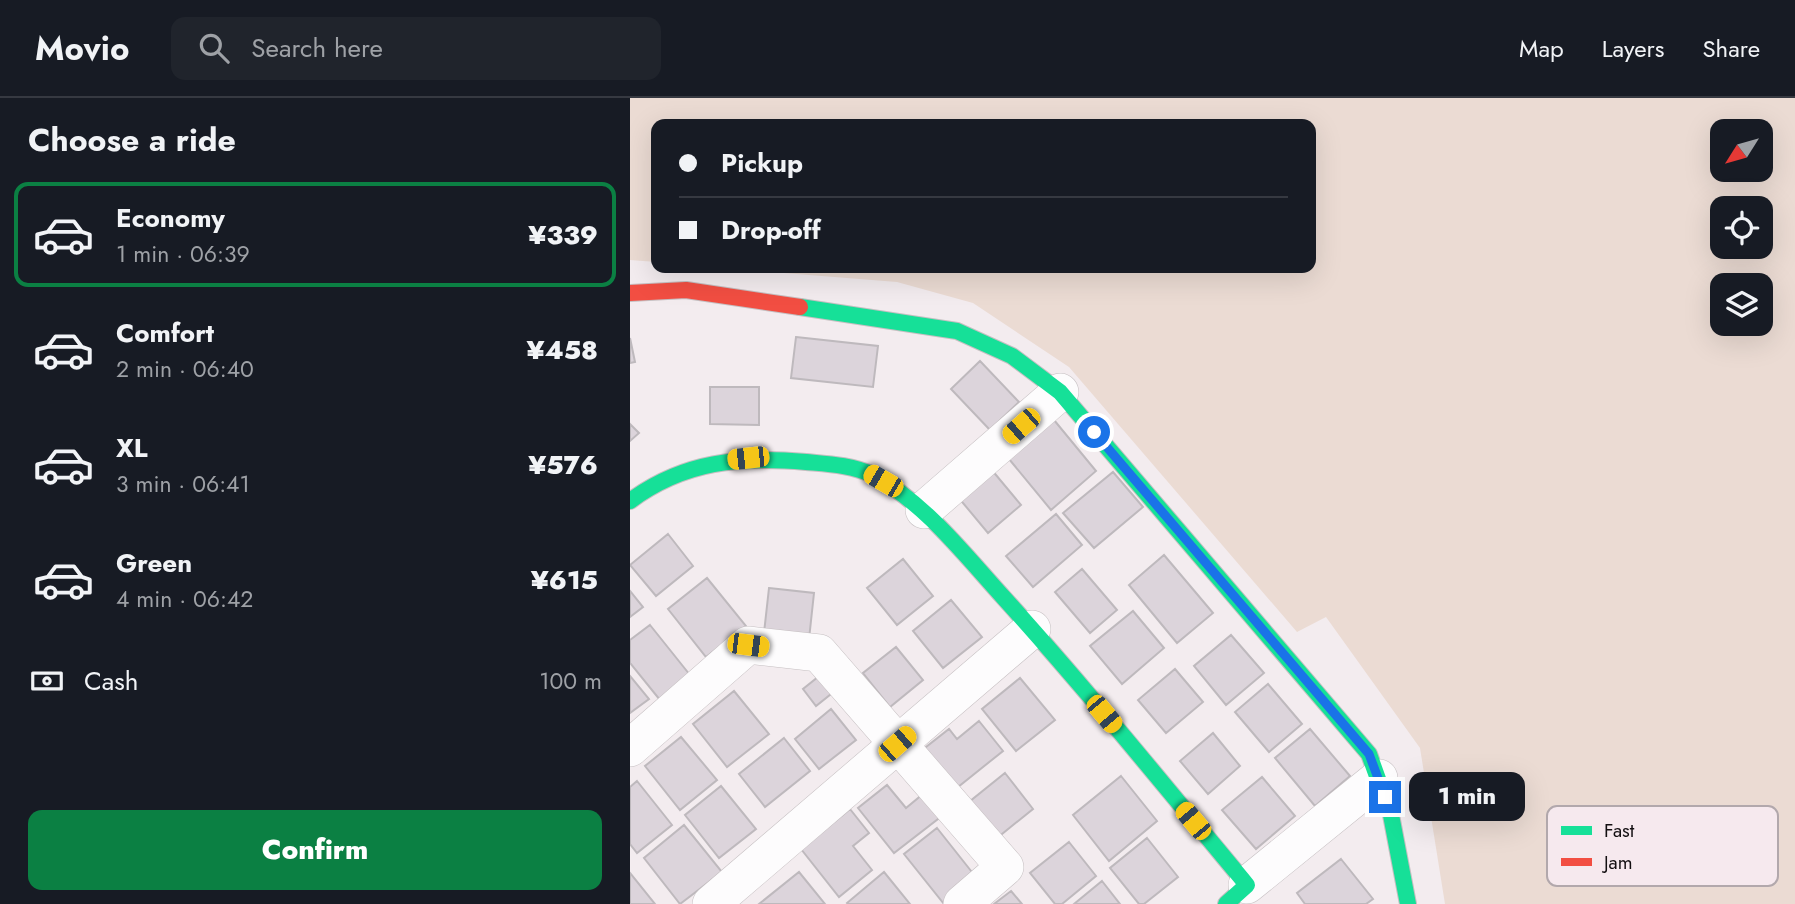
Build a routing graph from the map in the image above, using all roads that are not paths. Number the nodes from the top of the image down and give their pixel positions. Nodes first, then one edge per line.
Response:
1 (630, 293) edge
2 (1060, 392) junction
3 (630, 501) edge
4 (924, 510) junction
5 (1032, 629) junction
6 (897, 744) junction
7 (630, 748) edge
8 (1379, 778) junction
9 (1236, 895) edge
10 (711, 904) edge
11 (962, 904) edge
12 (1408, 904) edge

1 - 2 street
2 - 4 street
2 - 8 street
3 - 4 street
4 - 5 street
5 - 6 street
5 - 9 street
6 - 7 street
6 - 10 street
6 - 11 street
8 - 9 street
8 - 12 street

